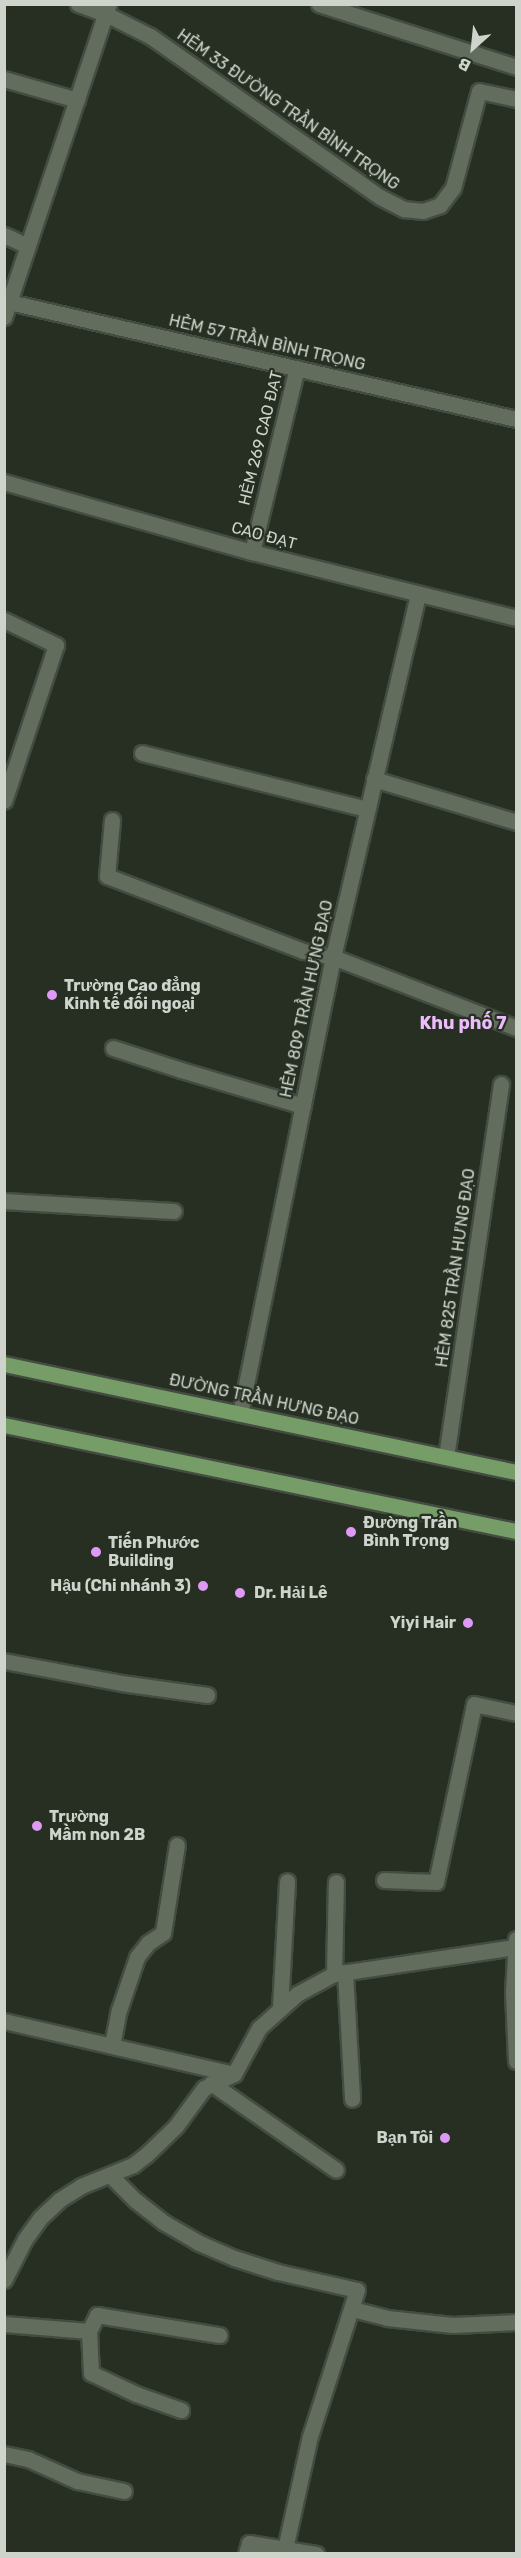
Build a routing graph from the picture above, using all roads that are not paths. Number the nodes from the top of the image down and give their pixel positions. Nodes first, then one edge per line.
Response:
1 (78, 4) edge
2 (319, 4) edge
3 (108, 9) edge
4 (516, 67) edge
5 (4, 79) edge
6 (516, 99) edge
7 (77, 100) junction
8 (4, 235) edge
9 (28, 246) junction
10 (7, 309) edge
11 (297, 368) junction
12 (516, 419) edge
13 (4, 482) edge
14 (252, 552) junction
15 (418, 594) junction
16 (516, 618) edge
17 (4, 620) edge
18 (142, 753) dead end
19 (374, 779) junction
20 (4, 801) edge
21 (366, 809) junction
22 (112, 820) dead end
23 (516, 822) edge
24 (333, 957) junction
25 (516, 1028) edge
26 (113, 1048) dead end
27 (501, 1084) dead end
28 (303, 1106) junction
29 (4, 1201) edge
30 (174, 1211) dead end
31 (4, 1364) edge
32 (240, 1414) junction
33 (4, 1425) edge
34 (446, 1457) junction
35 (516, 1472) edge
36 (516, 1531) edge
37 (4, 1661) edge
38 (207, 1695) dead end
39 (516, 1713) edge
40 (177, 1845) dead end
41 (384, 1880) dead end
42 (287, 1881) dead end
43 (336, 1882) dead end
44 (515, 1943) edge
45 (340, 1973) junction
46 (280, 2008) junction
47 (4, 2021) edge
48 (112, 2045) junction
49 (516, 2055) edge
50 (516, 2061) edge
51 (234, 2074) junction
52 (211, 2083) junction
53 (352, 2100) dead end
54 (336, 2170) dead end
55 (110, 2175) junction
56 (4, 2280) edge
57 (352, 2309) junction
58 (516, 2322) edge
59 (4, 2324) edge
60 (89, 2331) junction
61 (219, 2335) dead end
62 (181, 2410) dead end
63 (4, 2454) edge
64 (124, 2491) dead end
65 (285, 2548) junction
66 (246, 2553) edge
67 (316, 2553) edge

1 - 3 street
2 - 4 street
3 - 6 street, HẺM 33 ĐƯỜNG TRẦN BÌNH TRỌNG
3 - 7 street
5 - 7 street
7 - 9 street
8 - 9 street
9 - 10 street
10 - 11 street, HẺM 57 TRẦN BÌNH TRỌNG
11 - 12 street, HẺM 57 TRẦN BÌNH TRỌNG
11 - 14 street, HẺM 269 CAO ĐẠT
13 - 14 street, CAO ĐẠT
14 - 15 street, CAO ĐẠT
15 - 16 street, CAO ĐẠT
15 - 19 street, HẺM 809 TRẦN HƯNG ĐẠO
17 - 20 street
18 - 21 street
19 - 21 street, HẺM 809 TRẦN HƯNG ĐẠO
19 - 23 street
21 - 24 street, HẺM 809 TRẦN HƯNG ĐẠO
22 - 24 street
24 - 25 street
24 - 28 street, HẺM 809 TRẦN HƯNG ĐẠO
26 - 28 street
27 - 34 street, HẺM 825 TRẦN HƯNG ĐẠO
28 - 32 street, HẺM 809 TRẦN HƯNG ĐẠO
29 - 30 street
31 - 32 main road, ĐƯỜNG TRẦN HƯNG ĐẠO
32 - 34 main road, ĐƯỜNG TRẦN HƯNG ĐẠO
33 - 36 main road
34 - 35 main road, ĐƯỜNG TRẦN HƯNG ĐẠO
37 - 38 street
39 - 41 street
40 - 48 street
42 - 46 street
43 - 45 street
44 - 45 street
44 - 49 street
45 - 46 street
45 - 53 street
46 - 51 street
47 - 48 street
48 - 51 street
49 - 50 street
51 - 52 street
52 - 54 street
52 - 55 street
55 - 56 street
55 - 57 street
57 - 58 street
57 - 65 street
59 - 60 street
60 - 61 street
60 - 62 street
63 - 64 street
65 - 66 street
65 - 67 street

